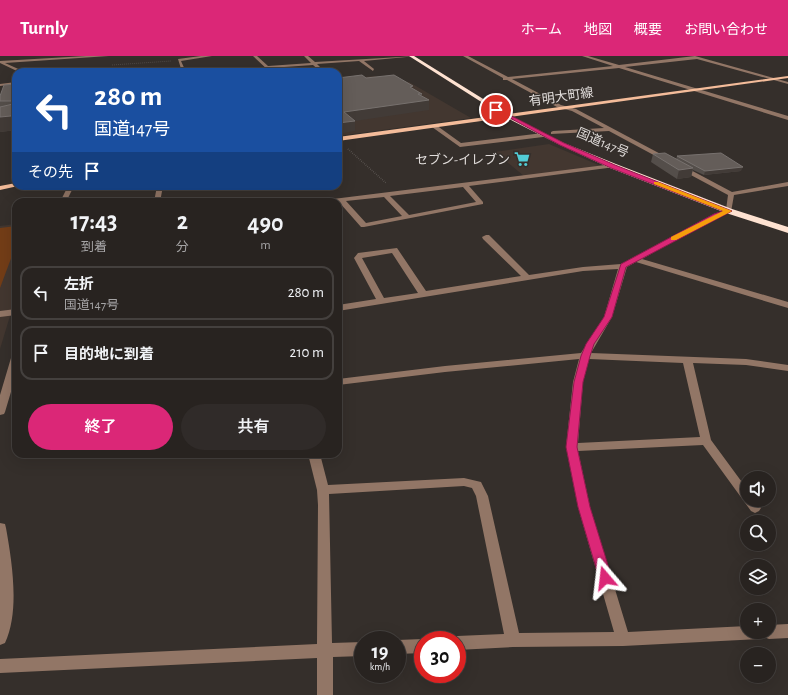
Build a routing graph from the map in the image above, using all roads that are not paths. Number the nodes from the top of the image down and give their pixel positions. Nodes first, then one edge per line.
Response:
1 (35, 56) edge
2 (108, 56) edge
3 (210, 56) edge
4 (255, 56) edge
5 (306, 56) edge
6 (412, 56) edge
7 (416, 56) edge
8 (421, 56) edge
9 (465, 56) edge
10 (584, 56) edge
11 (694, 57) edge
12 (32, 60) junction
13 (360, 60) junction
14 (1, 62) edge
15 (314, 64) junction
16 (618, 66) junction
17 (268, 67) joint
18 (13, 68) edge
19 (182, 68) edge
20 (318, 68) edge
21 (373, 70) dead end
22 (788, 77) edge
23 (506, 79) junction
24 (773, 79) junction
25 (788, 83) edge
26 (12, 84) edge
27 (0, 86) edge
28 (695, 90) junction
29 (566, 108) junction
30 (518, 115) junction
31 (507, 116) junction
32 (788, 118) edge
33 (434, 126) junction
34 (610, 129) junction
35 (553, 133) junction
36 (543, 135) junction
37 (342, 138) edge
38 (613, 166) junction
39 (464, 184) junction
40 (788, 184) edge
41 (12, 186) edge
42 (0, 188) edge
43 (385, 194) junction
44 (731, 194) junction
45 (342, 200) edge
46 (342, 201) edge
47 (730, 208) junction
48 (407, 217) junction
49 (788, 223) edge
50 (788, 230) edge
51 (486, 237) dead end
52 (635, 259) junction
53 (623, 266) junction
54 (527, 278) junction
55 (424, 295) junction
56 (381, 301) junction
57 (788, 305) edge
58 (342, 307) edge
59 (12, 312) edge
60 (0, 314) edge
61 (585, 356) junction
62 (687, 359) junction
63 (788, 368) edge
64 (12, 372) edge
65 (342, 381) edge
66 (0, 412) edge
67 (706, 441) junction
68 (572, 447) junction
69 (315, 458) edge
70 (740, 488) edge
71 (323, 490) junction
72 (0, 528) edge
73 (788, 631) edge
74 (776, 632) edge
75 (740, 633) edge
76 (0, 638) edge
77 (624, 639) junction
78 (513, 640) junction
79 (466, 643) edge
80 (354, 650) edge
81 (324, 652) junction
82 (0, 666) edge
83 (324, 695) edge

1 - 12 street
2 - 12 street
3 - 19 street
4 - 17 street
5 - 15 street
6 - 7 street
6 - 13 street
6 - 31 highway, 国道147号
8 - 30 highway, 国道147号
9 - 23 street
10 - 16 street
11 - 16 street
11 - 24 street
12 - 14 street
13 - 15 street
13 - 21 street
14 - 18 street
15 - 17 street
15 - 20 street
16 - 23 street
16 - 28 street
22 - 24 main road, 有明大町線
23 - 29 street
24 - 25 street
24 - 28 main road, 有明大町線
26 - 27 street
28 - 29 main road, 有明大町線
28 - 32 street
29 - 30 main road, 有明大町線
29 - 34 street
30 - 31 main road, 有明大町線
30 - 35 highway, 国道147号
31 - 33 main road, 有明大町線
31 - 36 highway, 国道147号
33 - 36 street
33 - 37 main road, 有明大町線
34 - 35 street
34 - 44 street
35 - 47 highway, 国道147号
36 - 38 highway, 国道147号
38 - 39 street
38 - 47 highway, 国道147号
39 - 43 street
39 - 48 street
40 - 44 street
41 - 42 main road
43 - 45 street
43 - 48 street
44 - 47 street
46 - 48 street
47 - 49 highway, 国道147号
47 - 50 highway, 国道147号
47 - 52 street
51 - 54 street
52 - 53 street
52 - 57 street
53 - 54 street
53 - 61 street
54 - 55 street
55 - 56 street
55 - 56 street
56 - 58 street
59 - 60 street
61 - 62 street
61 - 65 street
61 - 68 street
62 - 63 street
62 - 67 street
64 - 66 street
67 - 68 street
67 - 70 street
68 - 77 street
69 - 71 street
71 - 78 street
71 - 81 street
72 - 76 street
73 - 74 street
75 - 77 street
77 - 78 street
78 - 79 street
80 - 81 street
81 - 82 street
81 - 83 street

